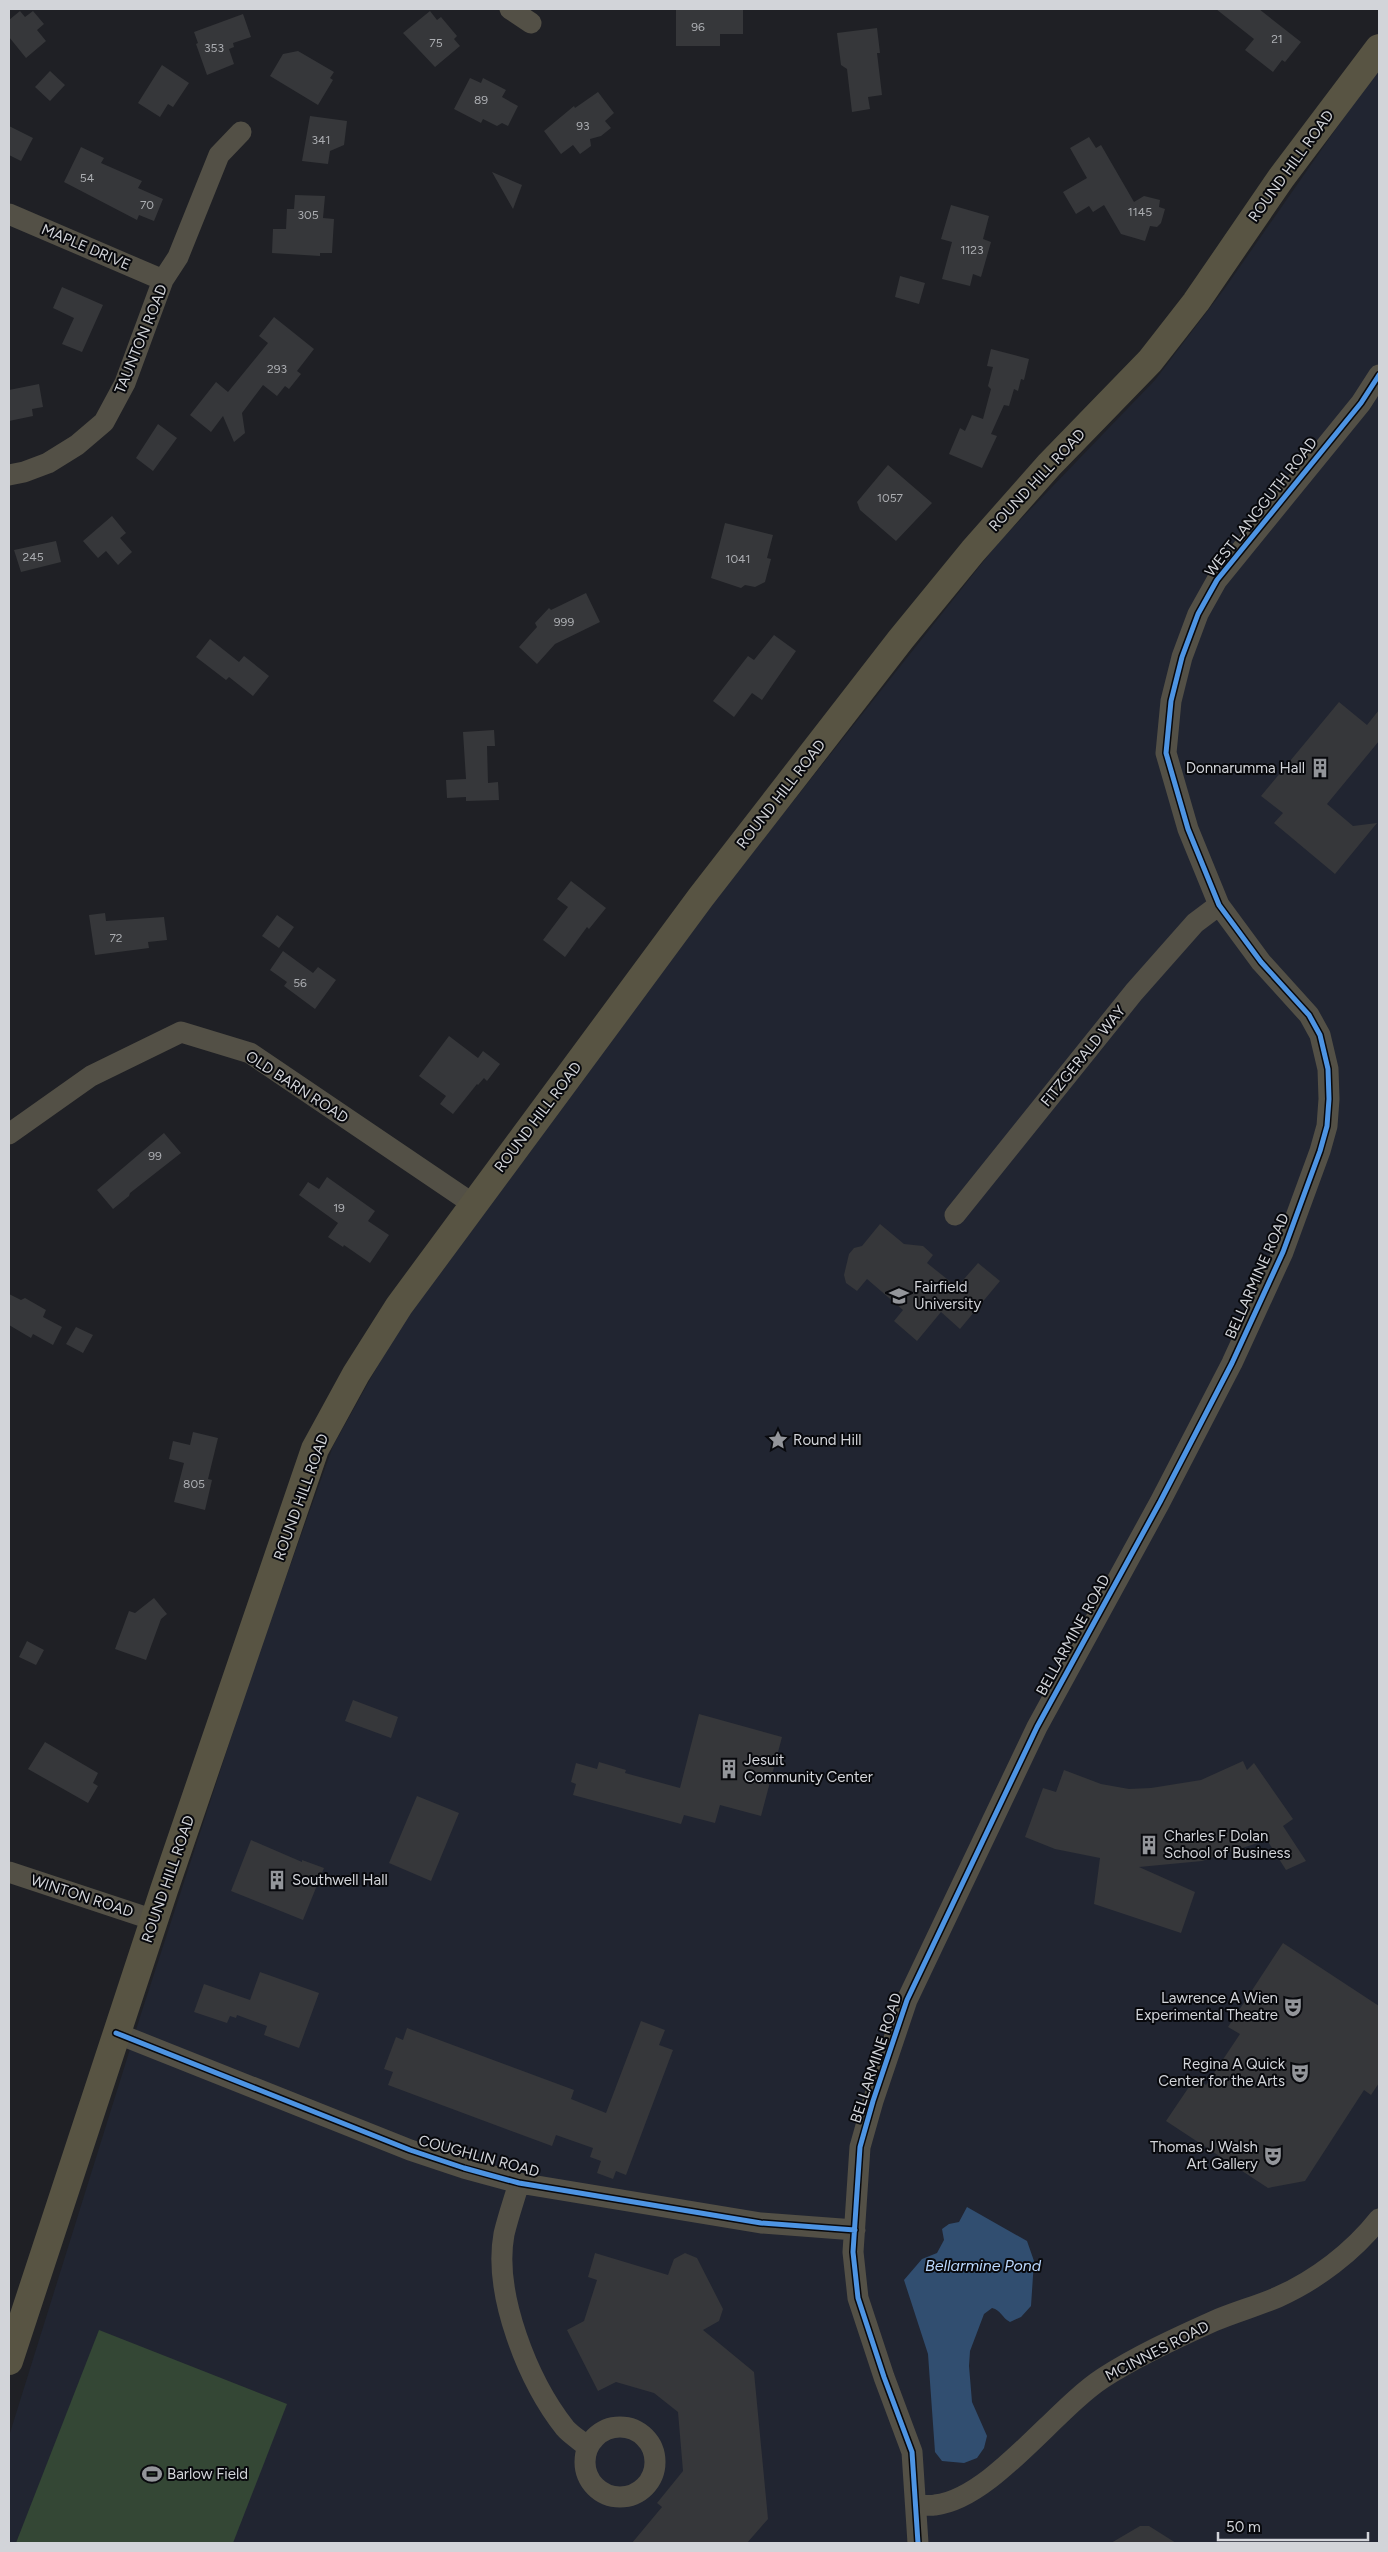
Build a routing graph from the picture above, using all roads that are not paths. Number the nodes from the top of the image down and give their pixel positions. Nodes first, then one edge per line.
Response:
1 (510, 9) edge
2 (531, 23) dead end
3 (1379, 48) edge
4 (241, 132) dead end
5 (9, 214) edge
6 (164, 280) junction
7 (1379, 376) edge
8 (9, 475) edge
9 (1173, 782) joint
10 (1220, 905) junction
11 (9, 1134) edge
12 (473, 1204) junction
13 (955, 1215) dead end
14 (9, 1872) edge
15 (154, 1920) junction
16 (116, 2033) junction
17 (519, 2183) junction
18 (1379, 2219) edge
19 (855, 2230) junction
20 (9, 2361) edge
21 (588, 2447) dead end
22 (916, 2504) junction
23 (918, 2543) edge

1 - 2 street
3 - 12 main road, ROUND HILL ROAD
4 - 6 street, TAUNTON ROAD
5 - 6 street, MAPLE DRIVE
6 - 8 street, TAUNTON ROAD
7 - 9 street, WEST LANGGUTH ROAD
9 - 10 street, BELLARMINE ROAD
10 - 13 street, FITZGERALD WAY
10 - 19 street, BELLARMINE ROAD
11 - 12 street, OLD BARN ROAD
12 - 15 main road, ROUND HILL ROAD
14 - 15 street, WINTON ROAD
15 - 16 main road, ROUND HILL ROAD
16 - 17 street, COUGHLIN ROAD
16 - 20 main road, ROUND HILL ROAD
17 - 19 street, COUGHLIN ROAD
17 - 21 street
18 - 22 street, MCINNES ROAD
19 - 22 street, BELLARMINE ROAD
22 - 23 street, BELLARMINE ROAD

